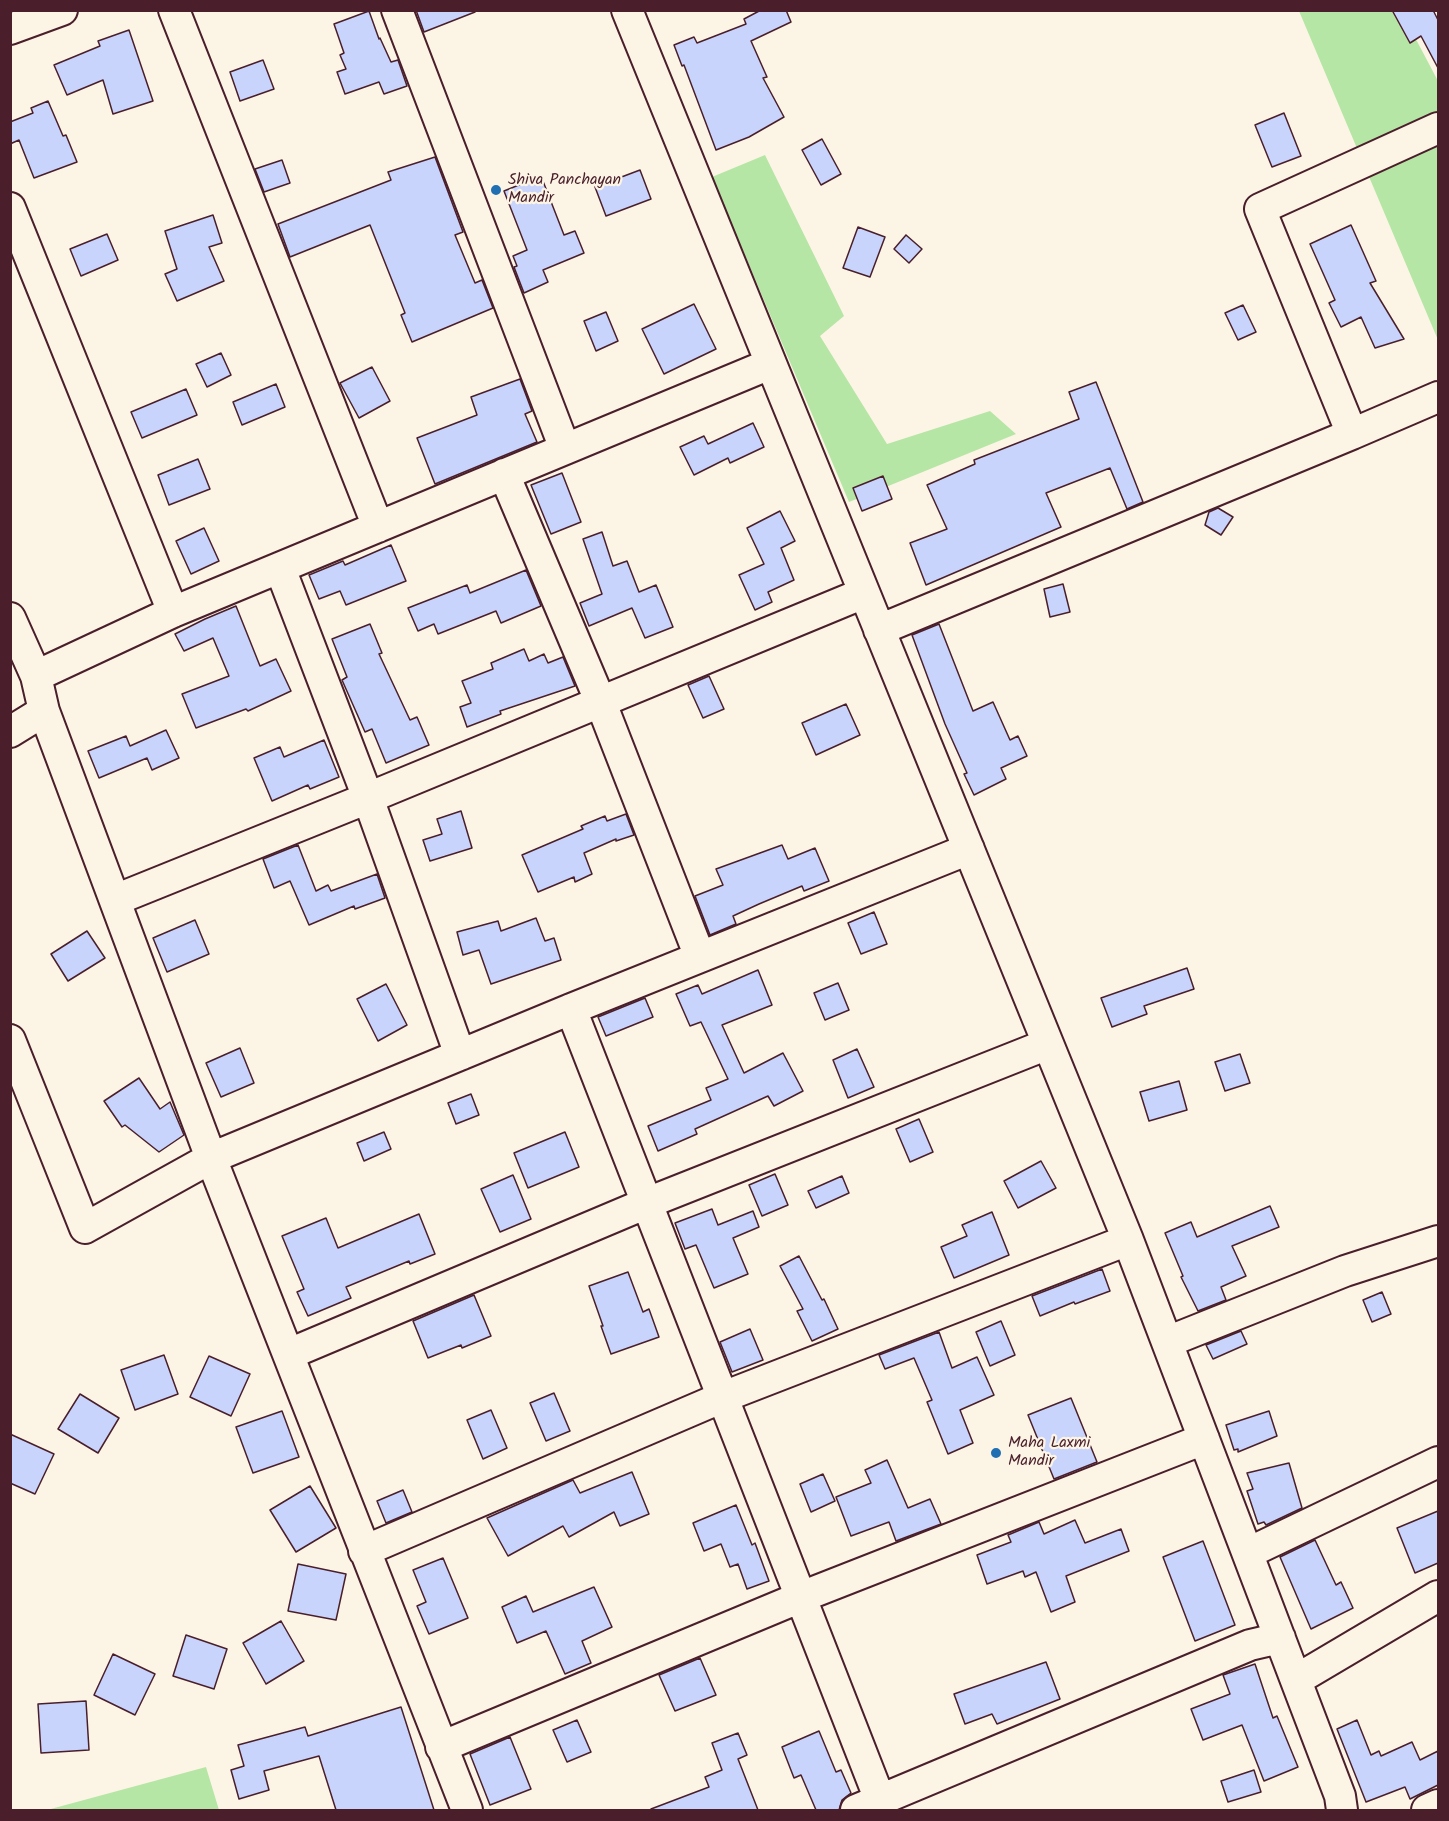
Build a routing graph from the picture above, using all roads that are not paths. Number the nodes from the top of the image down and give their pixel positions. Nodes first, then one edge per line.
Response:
1 (62, 10) edge
2 (174, 10) edge
3 (396, 10) edge
4 (627, 10) edge
5 (10, 29) edge
6 (1438, 128) edge
7 (10, 208) edge
8 (770, 364) junction
9 (1438, 398) edge
10 (1352, 434) junction
11 (566, 449) junction
12 (504, 474) junction
13 (378, 527) junction
14 (280, 568) junction
15 (864, 593) junction
16 (173, 612) junction
17 (10, 618) edge
18 (879, 630) junction
19 (36, 676) junction
20 (601, 703) junction
21 (44, 711) junction
22 (10, 732) edge
23 (368, 798) junction
24 (969, 849) junction
25 (116, 900) junction
26 (700, 957) junction
27 (571, 1009) junction
28 (10, 1040) edge
29 (1048, 1044) junction
30 (460, 1055) junction
31 (211, 1158) junction
32 (647, 1203) junction
33 (1128, 1240) junction
34 (1438, 1241) edge
35 (1167, 1342) junction
36 (289, 1354) junction
37 (723, 1397) junction
38 (1204, 1439) junction
39 (1438, 1462) edge
40 (364, 1551) junction
41 (1248, 1553) junction
42 (1438, 1596) edge
43 (801, 1597) junction
44 (1280, 1638) junction
45 (1296, 1680) junction
46 (441, 1747) junction
47 (868, 1805) edge
48 (1438, 1805) edge
49 (467, 1810) edge
50 (1342, 1810) edge
51 (1427, 1810) edge

1 - 5 street
2 - 13 street
3 - 11 street
4 - 8 street
6 - 10 street
7 - 16 street
8 - 11 street
8 - 15 street
9 - 10 street
10 - 18 street
11 - 12 street
12 - 13 street
12 - 20 street
13 - 14 street
14 - 16 street
14 - 23 street
15 - 18 street
15 - 20 street
16 - 19 street
17 - 19 street
18 - 24 street
19 - 21 street
20 - 23 street
20 - 26 street
21 - 22 street
21 - 25 street
23 - 25 street
23 - 30 street
24 - 26 street
24 - 29 street
25 - 31 street
26 - 27 street
27 - 30 street
27 - 32 street
28 - 31 street
29 - 32 street
29 - 33 street
30 - 31 street
31 - 36 street
32 - 36 street
32 - 37 street
33 - 35 street
33 - 37 street
34 - 35 street
35 - 38 street
36 - 40 street
37 - 40 street
37 - 43 street
38 - 41 street
38 - 43 street
39 - 41 street
40 - 46 street
41 - 44 street
42 - 45 street
43 - 46 street
43 - 47 street
44 - 45 street
44 - 47 street
45 - 50 street
46 - 49 street
48 - 51 street

